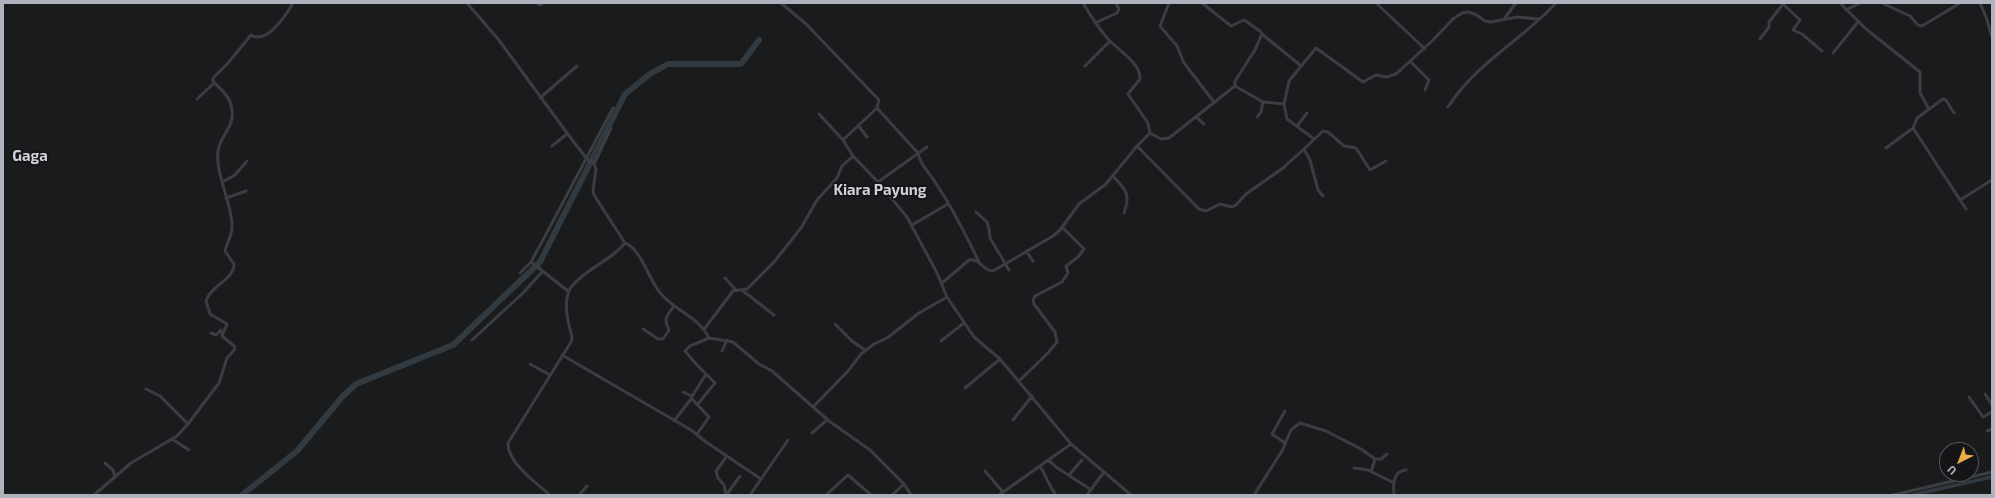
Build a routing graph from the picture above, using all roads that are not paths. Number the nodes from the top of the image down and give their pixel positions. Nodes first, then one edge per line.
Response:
1 (293, 3) edge
2 (467, 3) edge
3 (537, 3) edge
4 (543, 3) edge
5 (781, 3) edge
6 (1084, 3) edge
7 (1116, 3) edge
8 (1169, 3) edge
9 (1202, 3) edge
10 (1376, 3) edge
11 (1516, 3) edge
12 (1556, 3) edge
13 (1840, 3) edge
14 (1860, 3) edge
15 (1882, 3) edge
16 (1960, 3) edge
17 (1980, 3) edge
18 (1784, 4) edge
19 (1846, 10) junction
20 (1504, 19) junction
21 (1538, 20) junction
22 (1858, 22) junction
23 (1095, 23) junction
24 (1262, 34) junction
25 (1992, 37) edge
26 (1760, 39) dead end
27 (1110, 41) junction
28 (1425, 49) junction
29 (1822, 51) dead end
30 (1833, 53) dead end
31 (1410, 62) junction
32 (1300, 65) junction
33 (578, 66) dead end
34 (1085, 66) dead end
35 (214, 83) junction
36 (1236, 86) junction
37 (1425, 90) dead end
38 (540, 98) junction
39 (197, 99) dead end
40 (1214, 102) junction
41 (1263, 102) junction
42 (1284, 104) junction
43 (1448, 107) dead end
44 (613, 108) dead end
45 (877, 108) junction
46 (1929, 109) junction
47 (1954, 113) dead end
48 (819, 114) dead end
49 (1307, 114) dead end
50 (1196, 117) junction
51 (1257, 117) dead end
52 (1204, 124) dead end
53 (858, 125) junction
54 (1297, 126) junction
55 (611, 128) dead end
56 (1913, 128) junction
57 (1150, 133) junction
58 (567, 134) junction
59 (867, 137) dead end
60 (1314, 139) junction
61 (842, 140) junction
62 (1138, 145) junction
63 (552, 146) dead end
64 (926, 147) dead end
65 (1304, 148) junction
66 (1886, 148) dead end
67 (918, 153) junction
68 (853, 156) junction
69 (588, 160) junction
70 (247, 161) dead end
71 (1386, 161) dead end
72 (594, 164) junction
73 (1114, 176) junction
74 (1992, 180) edge
75 (222, 182) junction
76 (878, 182) junction
77 (246, 192) dead end
78 (1323, 196) dead end
79 (226, 198) junction
80 (1960, 200) junction
81 (948, 204) junction
82 (1966, 208) dead end
83 (976, 212) dead end
84 (1124, 213) dead end
85 (912, 225) junction
86 (1062, 227) junction
87 (625, 243) junction
88 (1026, 251) junction
89 (1033, 261) dead end
90 (531, 262) junction
91 (978, 262) junction
92 (1005, 263) junction
93 (1009, 270) dead end
94 (542, 272) junction
95 (520, 273) dead end
96 (725, 278) dead end
97 (942, 283) junction
98 (736, 290) junction
99 (568, 291) junction
100 (743, 291) junction
101 (947, 296) junction
102 (674, 306) junction
103 (774, 315) dead end
104 (964, 323) junction
105 (835, 324) dead end
106 (705, 328) junction
107 (643, 329) dead end
108 (211, 333) dead end
109 (222, 335) junction
110 (709, 338) junction
111 (472, 340) dead end
112 (727, 340) junction
113 (941, 341) dead end
114 (865, 350) junction
115 (722, 351) dead end
116 (562, 355) junction
117 (1000, 359) junction
118 (530, 364) dead end
119 (706, 374) junction
120 (550, 375) junction
121 (1019, 381) junction
122 (965, 388) dead end
123 (146, 389) dead end
124 (683, 392) dead end
125 (1985, 394) dead end
126 (1032, 396) junction
127 (1969, 397) dead end
128 (692, 398) junction
129 (698, 405) junction
130 (1992, 405) edge
131 (813, 407) junction
132 (1286, 411) dead end
133 (1992, 412) edge
134 (827, 420) junction
135 (1013, 420) dead end
136 (674, 421) junction
137 (188, 424) junction
138 (1992, 429) edge
139 (1988, 431) dead end
140 (812, 433) dead end
141 (697, 434) junction
142 (172, 439) junction
143 (788, 440) dead end
144 (1285, 443) junction
145 (1071, 444) junction
146 (189, 450) dead end
147 (1387, 454) dead end
148 (727, 456) junction
149 (1084, 458) junction
150 (1048, 460) junction
151 (1375, 460) junction
152 (104, 463) dead end
153 (1040, 466) junction
154 (1354, 468) dead end
155 (1406, 470) dead end
156 (985, 471) dead end
157 (1104, 472) junction
158 (1371, 472) junction
159 (1992, 472) edge
160 (1069, 475) junction
161 (740, 476) dead end
162 (115, 477) junction
163 (762, 479) junction
164 (1392, 482) junction
165 (904, 484) junction
166 (587, 486) dead end
167 (1090, 488) junction
168 (1003, 492) junction
169 (94, 495) edge
170 (550, 495) edge
171 (579, 495) edge
172 (727, 495) edge
173 (750, 495) edge
174 (826, 495) edge
175 (871, 495) edge
176 (892, 495) edge
177 (911, 495) edge
178 (999, 495) edge
179 (1056, 495) edge
180 (1087, 495) edge
181 (1131, 495) edge
182 (1254, 495) edge
183 (1394, 495) edge
184 (1893, 495) edge

1 - 35 street
2 - 38 street
3 - 4 street
5 - 45 street
6 - 23 street
7 - 23 street
8 - 40 street
9 - 24 street
10 - 28 street
11 - 20 street
12 - 21 street
13 - 19 street
14 - 19 street
15 - 16 street
17 - 25 street
18 - 26 street
18 - 29 street
19 - 22 street
20 - 21 street
20 - 28 street
21 - 43 street
22 - 30 street
22 - 46 street
23 - 27 street
24 - 32 street
24 - 36 street
27 - 34 street
27 - 57 street
28 - 31 street
31 - 32 street
31 - 37 street
32 - 42 street
33 - 38 street
35 - 39 street
35 - 75 street
36 - 40 street
36 - 41 street
38 - 58 street
40 - 50 street
41 - 42 street
41 - 51 street
42 - 54 street
44 - 69 street
45 - 53 street
45 - 67 street
46 - 47 street
46 - 56 street
48 - 61 street
49 - 54 street
50 - 52 street
50 - 57 street
53 - 59 street
53 - 61 street
54 - 60 street
55 - 72 street
56 - 66 street
56 - 80 street
57 - 62 street
58 - 63 street
58 - 69 street
60 - 65 street
60 - 71 street
61 - 68 street
62 - 65 street
62 - 73 street
64 - 67 street
65 - 78 street
67 - 76 street
67 - 81 street
68 - 76 street
68 - 100 street
69 - 72 street
69 - 90 street
70 - 75 street
72 - 87 street
73 - 84 street
73 - 86 street
74 - 80 street
75 - 79 street
76 - 85 street
77 - 79 street
79 - 109 street
80 - 82 street
81 - 85 street
81 - 91 street
83 - 92 street
85 - 97 street
86 - 88 street
86 - 121 street
87 - 99 street
87 - 102 street
88 - 89 street
88 - 92 street
90 - 94 street
90 - 95 street
91 - 92 street
91 - 97 street
92 - 93 street
94 - 99 street
94 - 111 street
96 - 98 street
97 - 101 street
98 - 100 street
98 - 106 street
99 - 116 street
100 - 103 street
101 - 104 street
101 - 114 street
102 - 106 street
102 - 107 street
104 - 113 street
104 - 117 street
105 - 114 street
106 - 110 street
108 - 109 street
109 - 137 street
110 - 112 street
110 - 119 street
112 - 115 street
112 - 131 street
114 - 131 street
116 - 120 street
116 - 136 street
117 - 121 street
117 - 122 street
118 - 120 street
119 - 128 street
119 - 129 street
120 - 170 street
121 - 126 street
123 - 137 street
124 - 128 street
125 - 130 street
126 - 135 street
126 - 145 street
127 - 133 street
128 - 129 street
128 - 136 street
129 - 141 street
131 - 134 street
132 - 144 street
134 - 140 street
134 - 165 street
136 - 141 street
137 - 142 street
138 - 139 street
141 - 148 street
142 - 146 street
142 - 162 street
143 - 163 street
144 - 151 street
144 - 182 street
145 - 149 street
145 - 150 street
147 - 151 street
148 - 163 street
148 - 172 street
149 - 157 street
149 - 160 street
150 - 153 street
150 - 160 street
151 - 158 street
152 - 162 street
153 - 168 street
153 - 179 street
154 - 158 street
155 - 164 street
156 - 168 street
157 - 167 street
157 - 181 street
158 - 164 street
159 - 184 street
160 - 167 street
161 - 172 street
162 - 169 street
163 - 173 street
164 - 183 street
165 - 176 street
165 - 177 street
166 - 171 street
167 - 180 street
168 - 178 street
174 - 175 street

